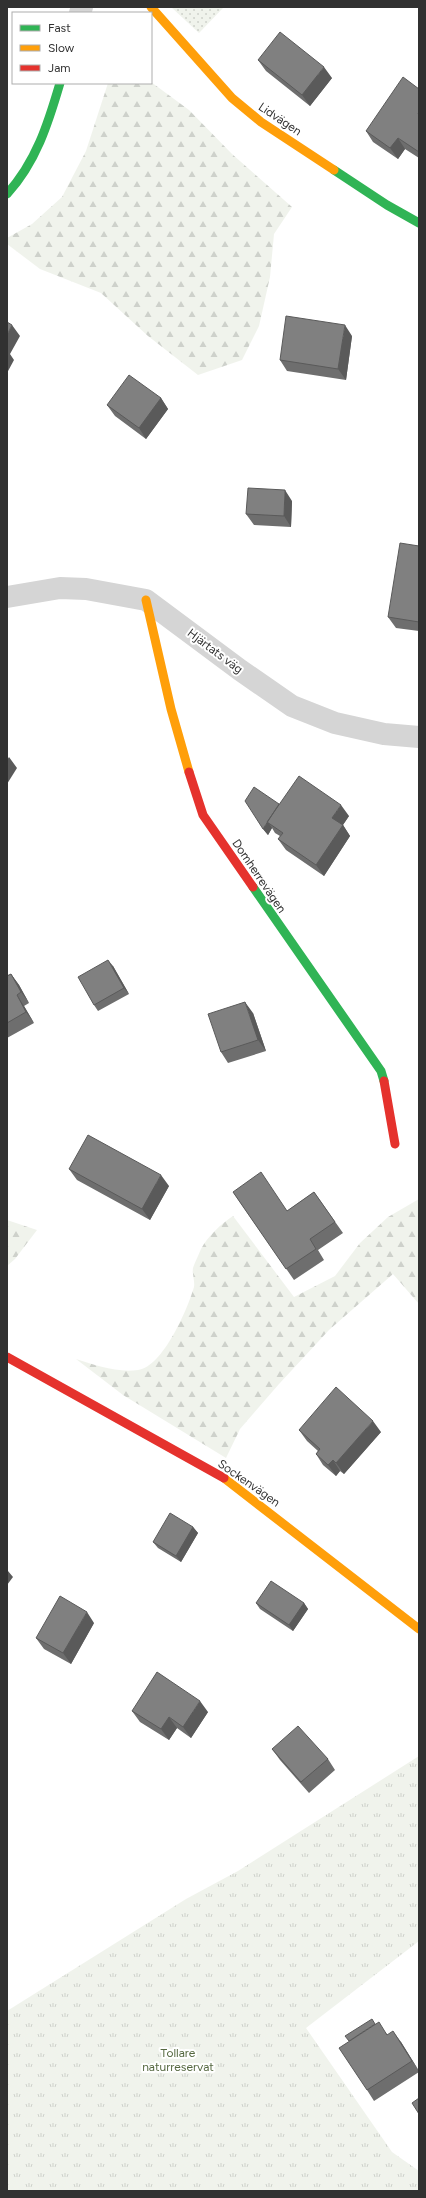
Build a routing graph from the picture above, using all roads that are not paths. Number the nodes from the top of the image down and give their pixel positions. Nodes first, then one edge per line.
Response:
1 (151, 7) edge
2 (60, 84) edge
3 (7, 194) edge
4 (419, 223) edge
5 (7, 597) edge
6 (146, 600) junction
7 (419, 737) edge
8 (395, 1144) dead end
9 (7, 1358) edge
10 (419, 1629) edge

1 - 4 street, Lidvägen
2 - 3 street
5 - 6 street, Hjärtats väg
6 - 7 street, Hjärtats väg
6 - 8 street, Domherrevägen
9 - 10 street, Sockenvägen

